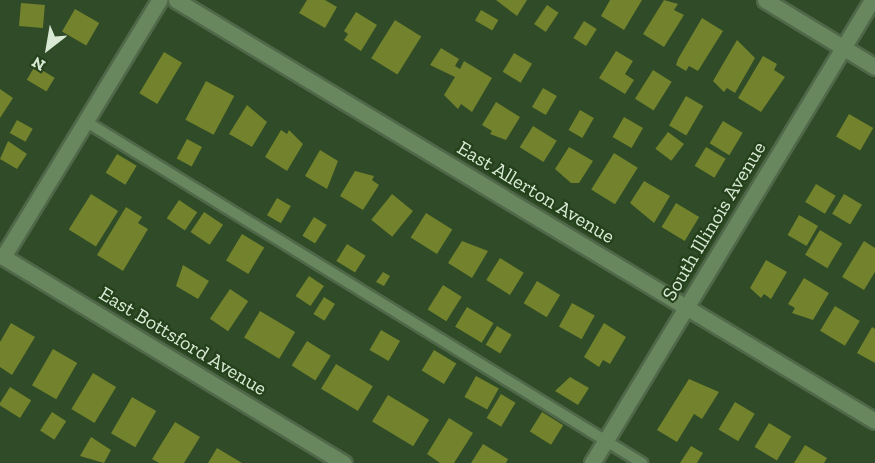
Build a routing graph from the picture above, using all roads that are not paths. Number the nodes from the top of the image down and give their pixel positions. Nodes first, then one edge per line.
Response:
1 (159, 0) edge
2 (176, 0) edge
3 (765, 0) edge
4 (872, 0) edge
5 (843, 47) junction
6 (875, 67) edge
7 (85, 121) junction
8 (2, 256) edge
9 (686, 307) junction
10 (875, 421) edge
11 (605, 441) junction
12 (344, 463) edge
13 (592, 463) edge
14 (642, 463) edge

1 - 7 street
2 - 9 street, East Allerton Avenue
3 - 5 street
4 - 5 street, South Illinois Avenue
5 - 6 street
5 - 9 street, South Illinois Avenue
7 - 8 street
7 - 11 lane
8 - 12 street, East Bottsford Avenue
9 - 10 street, East Allerton Avenue
9 - 11 street, South Illinois Avenue
11 - 13 street, South Illinois Avenue
11 - 14 lane

